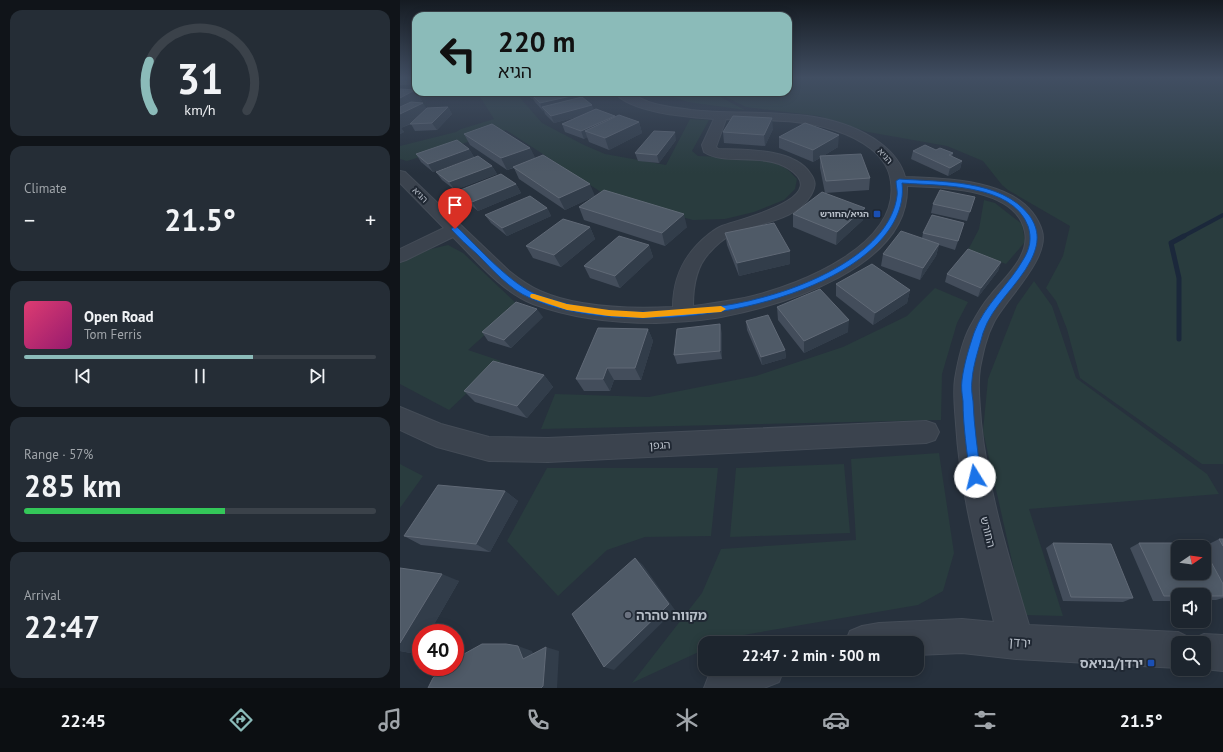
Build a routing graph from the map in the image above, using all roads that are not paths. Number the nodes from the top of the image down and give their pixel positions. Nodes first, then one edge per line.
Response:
1 (662, 109) edge
2 (722, 116) junction
3 (400, 175) edge
4 (899, 181) junction
5 (406, 190) edge
6 (455, 229) junction
7 (400, 256) edge
8 (683, 313) junction
9 (400, 418) edge
10 (926, 432) dead end
11 (924, 638) edge
12 (1016, 642) junction
13 (1171, 650) edge
14 (1211, 652) edge
15 (1223, 652) edge
16 (750, 676) edge
17 (722, 688) edge

1 - 2 street, הגיא
2 - 4 street, הגיא
2 - 8 street
3 - 5 street, הגיא
4 - 8 street, הגיא
4 - 12 street, החורש
5 - 6 street, הגיא
6 - 7 street
6 - 8 street, הגיא
9 - 10 street, הגפן
11 - 12 street, ירדן
12 - 13 street, ירדן
14 - 15 street
16 - 17 street

